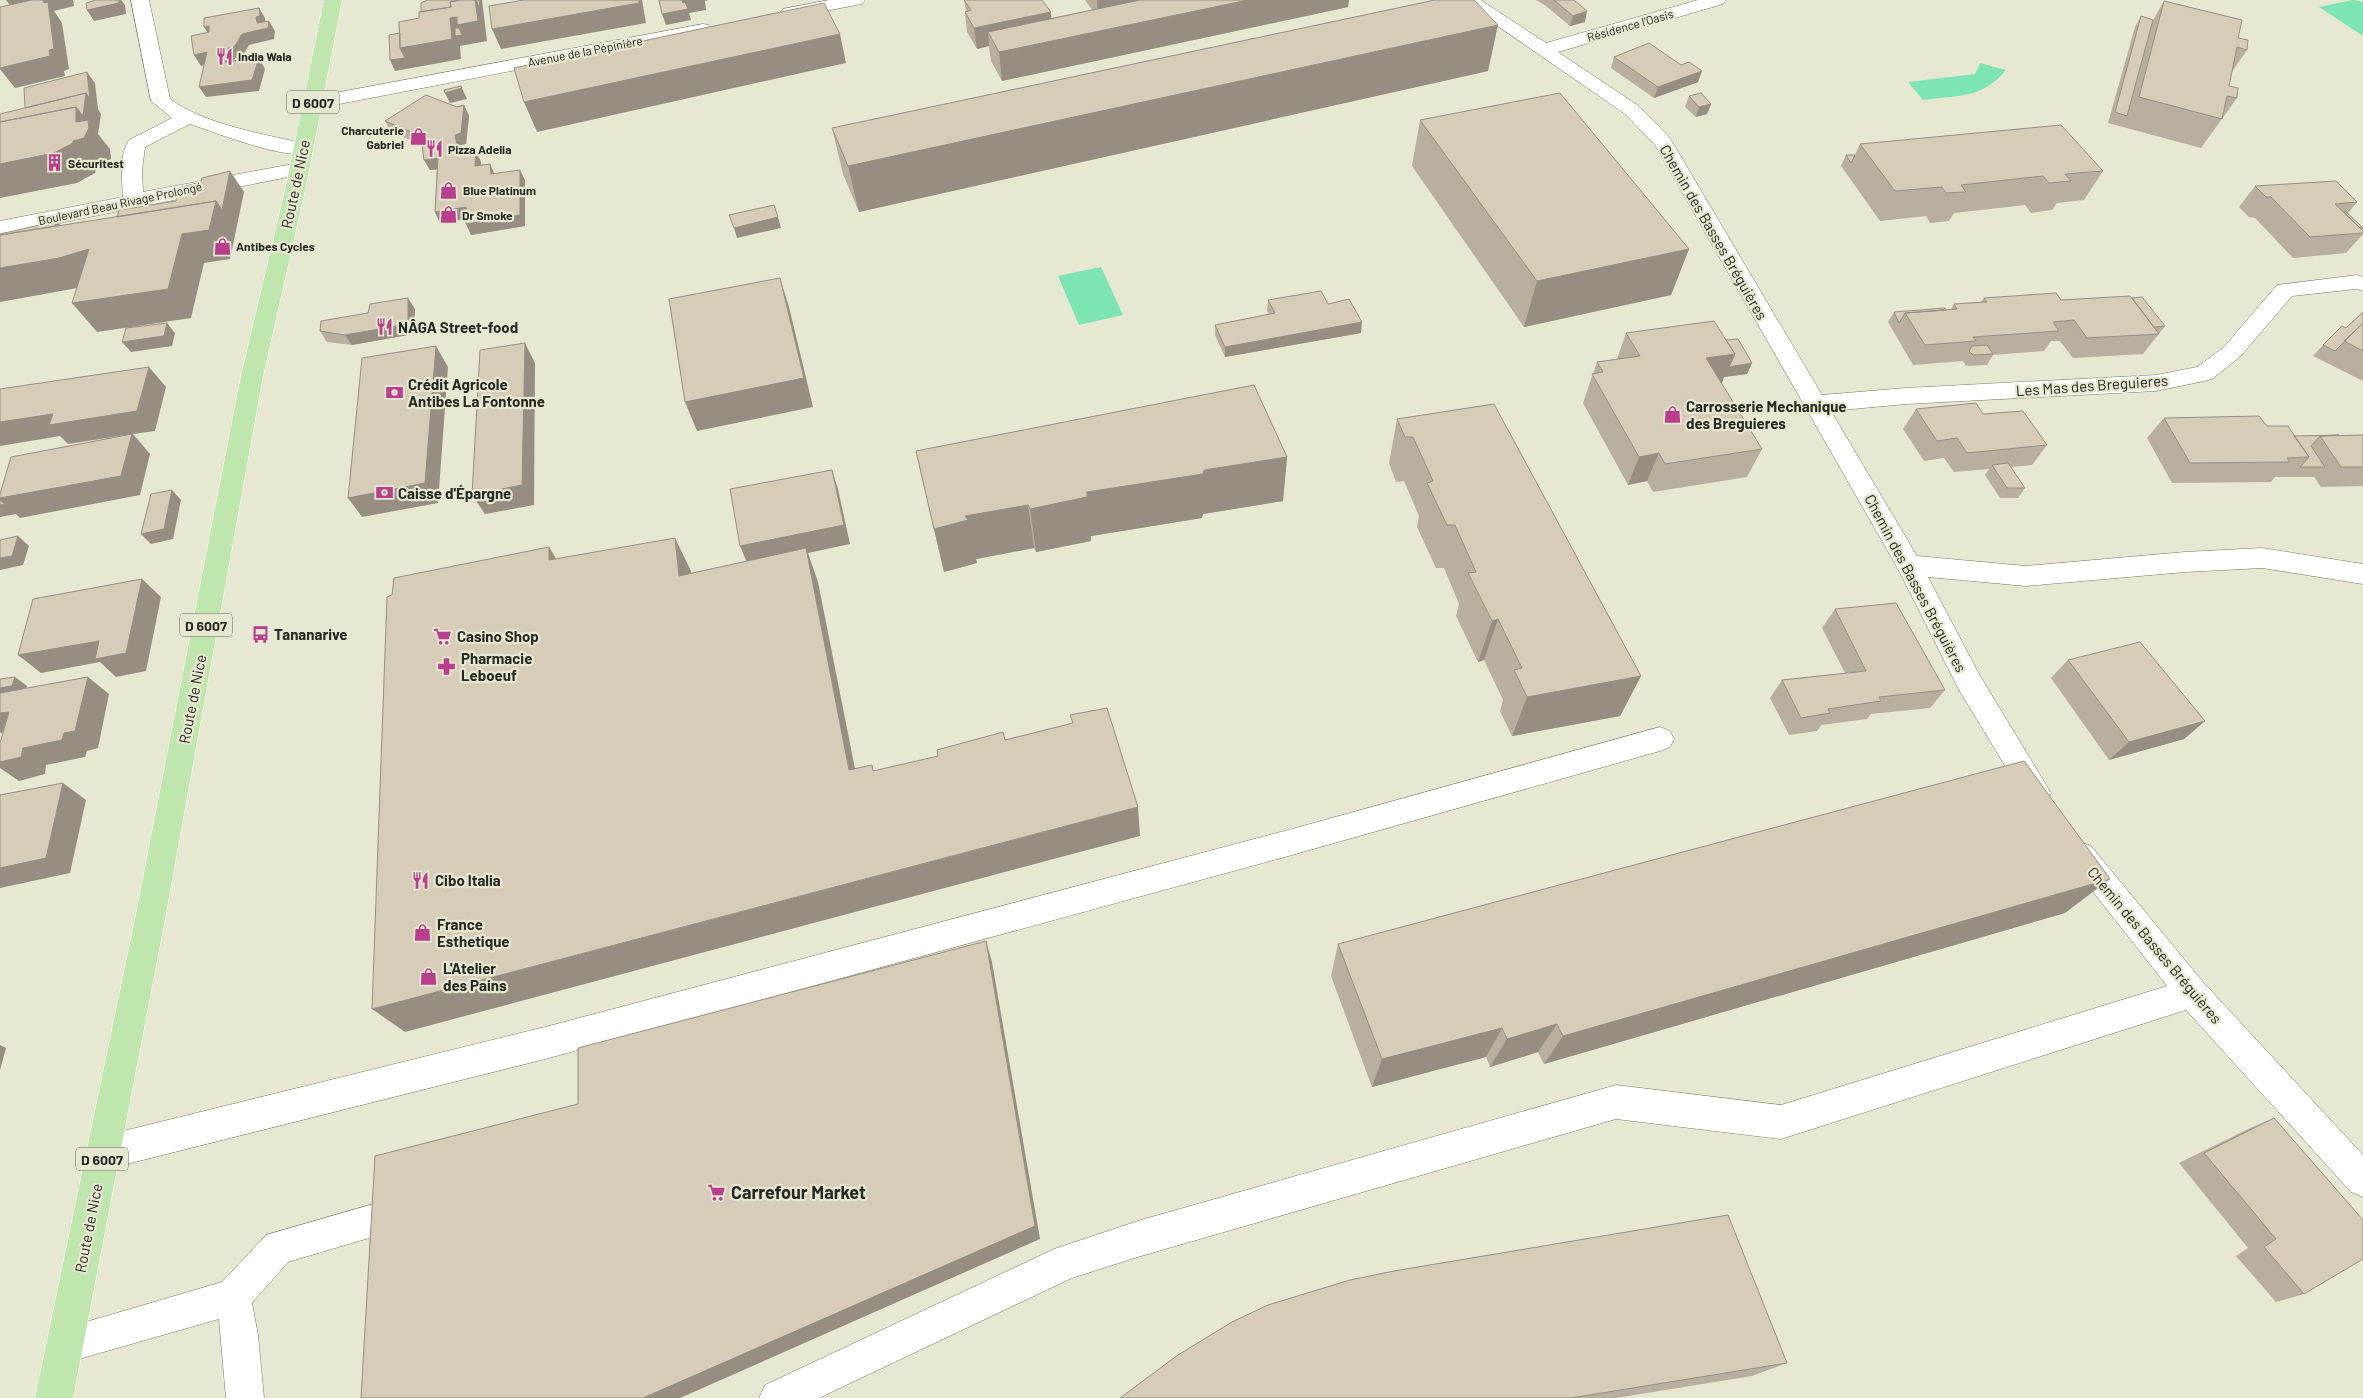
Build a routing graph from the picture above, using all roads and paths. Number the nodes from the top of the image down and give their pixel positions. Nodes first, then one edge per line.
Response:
1 (140, 0) edge
2 (333, 0) edge
3 (856, 0) edge
4 (1469, 0) edge
5 (1717, 0) edge
6 (771, 16) edge
7 (723, 25) edge
8 (1544, 50) junction
9 (313, 103) junction
10 (187, 118) junction
11 (301, 159) junction
12 (133, 201) junction
13 (0, 228) edge
14 (2363, 284) edge
15 (1815, 404) junction
16 (1910, 565) junction
17 (2363, 574) edge
18 (1660, 739) dead end
19 (2047, 809) edge
20 (2064, 834) edge
21 (2192, 994) junction
22 (103, 1153) junction
23 (2363, 1180) edge
24 (402, 1213) edge
25 (233, 1297) junction
26 (65, 1345) junction
27 (54, 1398) edge
28 (246, 1398) edge
29 (778, 1398) edge

1 - 10 street
2 - 9 main road, Route de Nice / D 6007
3 - 6 street
4 - 8 street, Chemin des Basses Bréguières
5 - 8 street, Résidence l'Oasis
7 - 9 street, Avenue de la Pépinière
8 - 15 street, Chemin des Basses Bréguières
9 - 11 main road, Route de Nice / D 6007
10 - 11 street
10 - 12 street
11 - 12 street, Boulevard Beau Rivage Prolongé
11 - 22 main road, Route de Nice / D 6007
12 - 13 street, Boulevard Beau Rivage Prolongé
14 - 15 street, Les Mas des Breguieres
15 - 16 street, Chemin des Basses Bréguières
16 - 17 street
16 - 19 street, Chemin des Basses Bréguières
18 - 22 street
20 - 21 street, Chemin des Basses Bréguières
21 - 23 street, Chemin des Basses Bréguières
21 - 29 street
22 - 26 main road, Route de Nice / D 6007
24 - 25 street
25 - 26 street
25 - 28 street
26 - 27 main road, Route de Nice / D 6007

